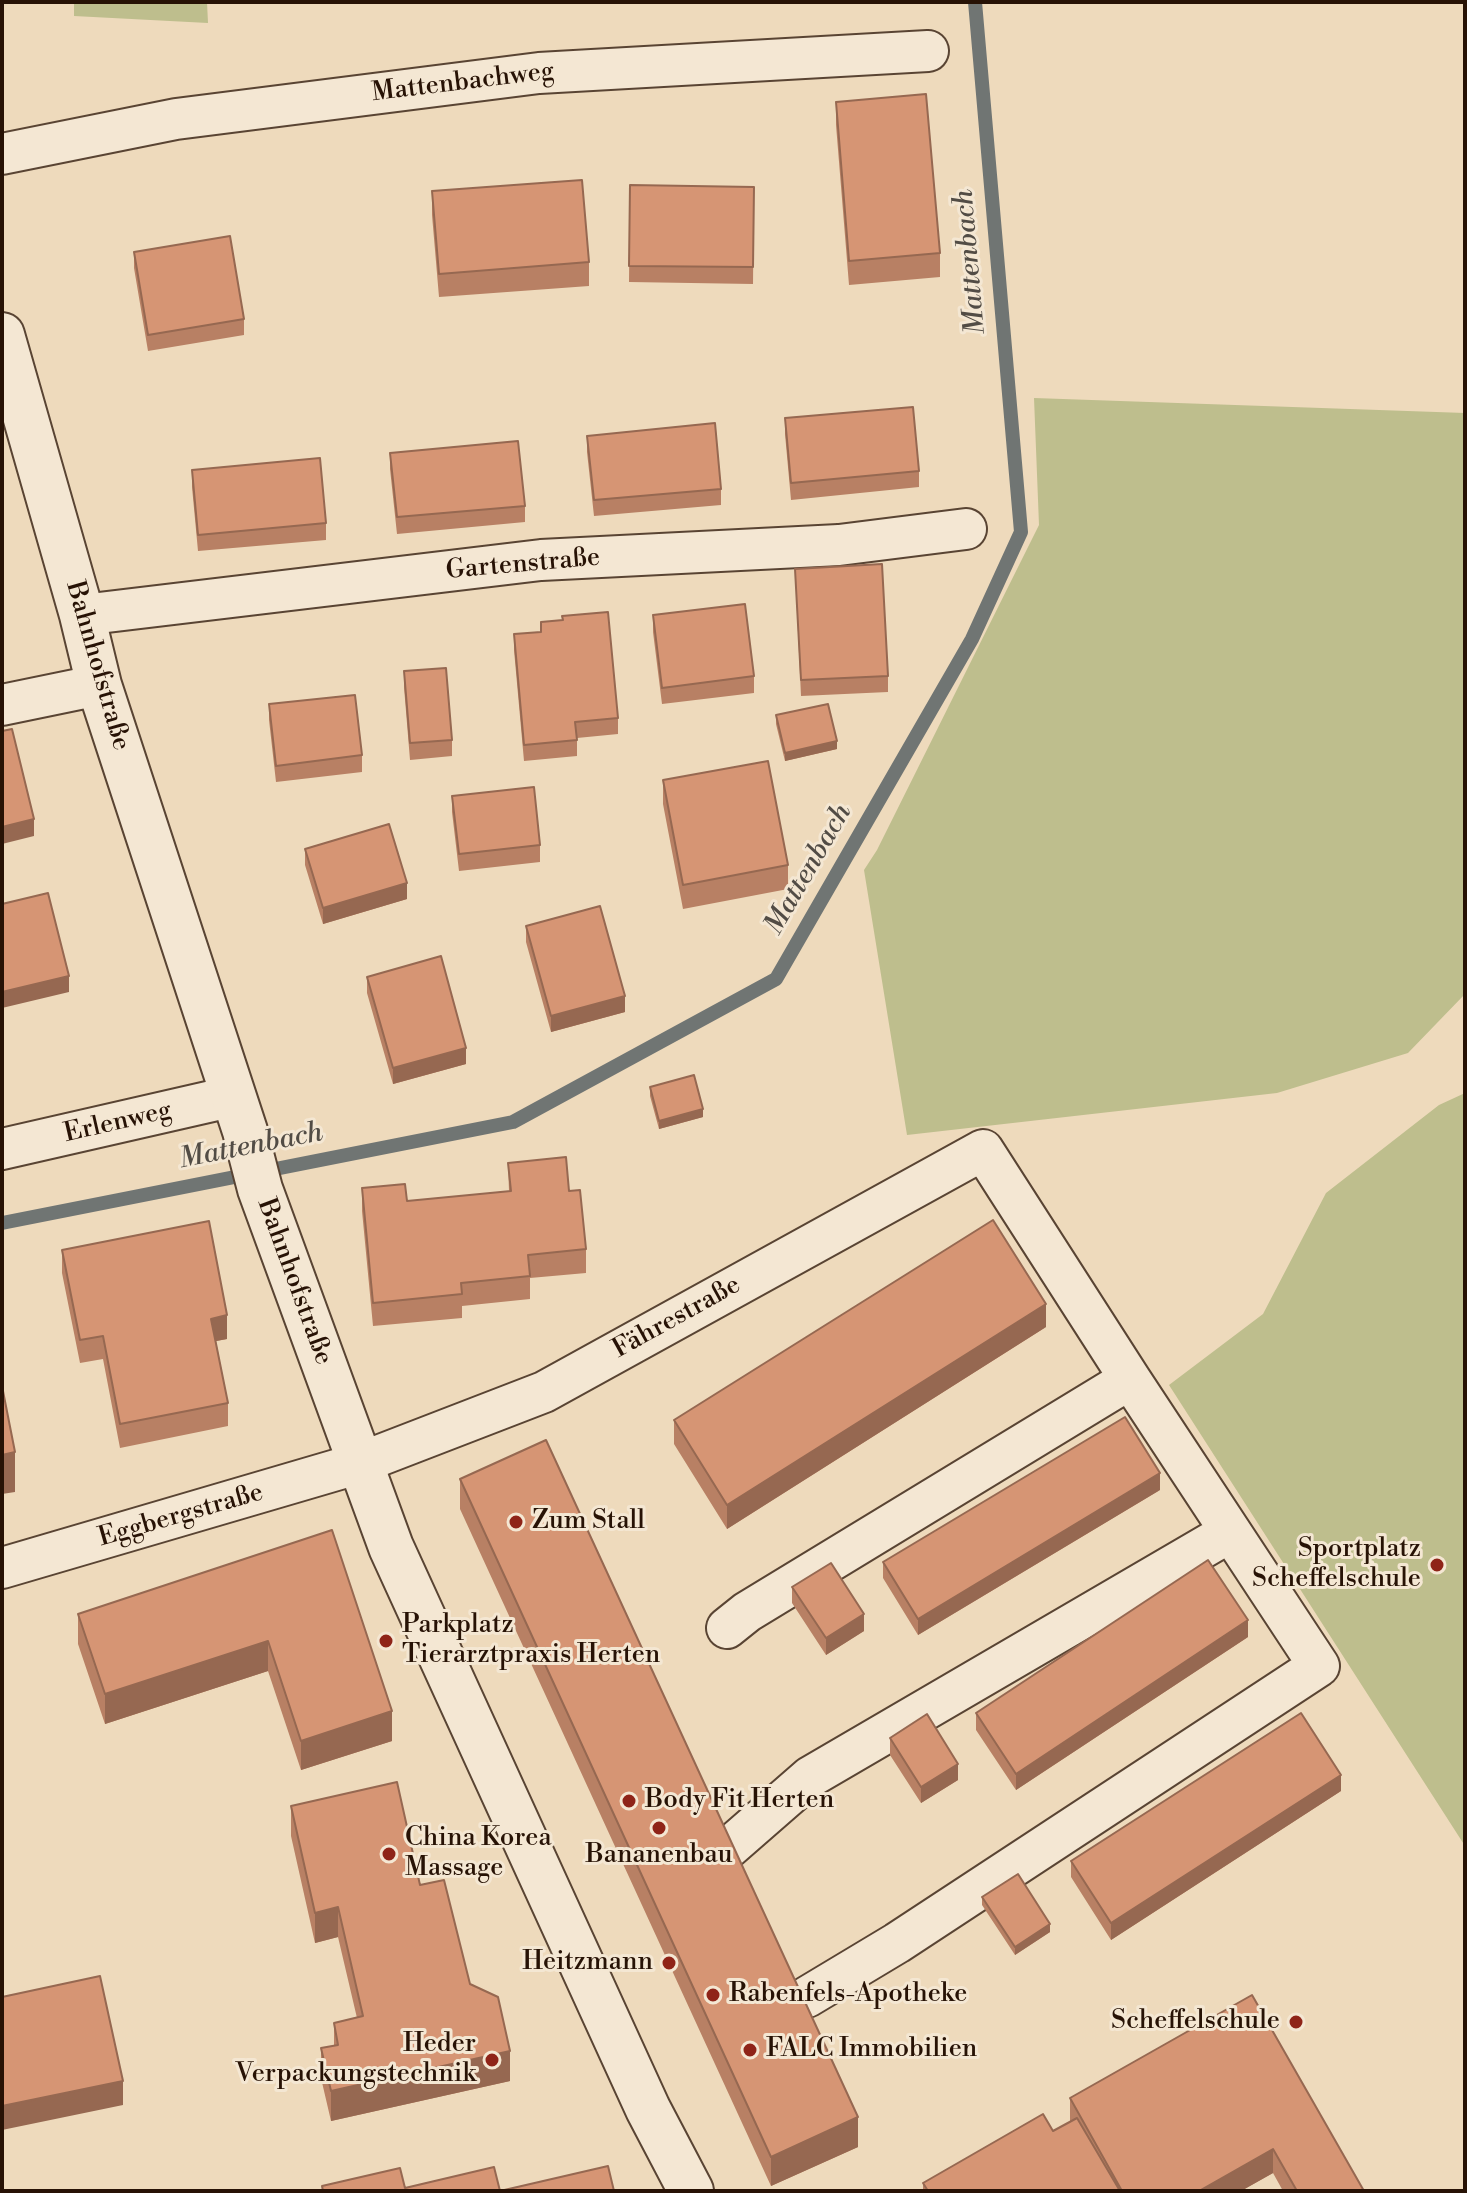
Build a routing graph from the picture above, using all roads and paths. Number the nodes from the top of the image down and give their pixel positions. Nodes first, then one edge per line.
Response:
1 (928, 51) dead end
2 (2, 154) edge
3 (2, 335) edge
4 (966, 529) dead end
5 (82, 615) junction
6 (99, 685) junction
7 (2, 705) edge
8 (240, 1114) junction
9 (2, 1149) edge
10 (1130, 1379) junction
11 (360, 1463) junction
12 (1230, 1532) junction
13 (2, 1568) edge
14 (727, 1628) dead end
15 (724, 1852) edge
16 (807, 1997) edge
17 (691, 2191) edge

1 - 2 street, Mattenbachweg
3 - 5 street, Bahnhofstraße
4 - 5 street, Gartenstraße
5 - 6 street, Bahnhofstraße
6 - 7 street
6 - 8 street, Bahnhofstraße
8 - 9 street, Erlenweg
8 - 11 street, Bahnhofstraße
10 - 11 street, Fährestraße
10 - 12 street
10 - 14 street
11 - 13 street, Eggbergstraße
11 - 17 street, Bahnhofstraße
12 - 15 street
12 - 16 street

